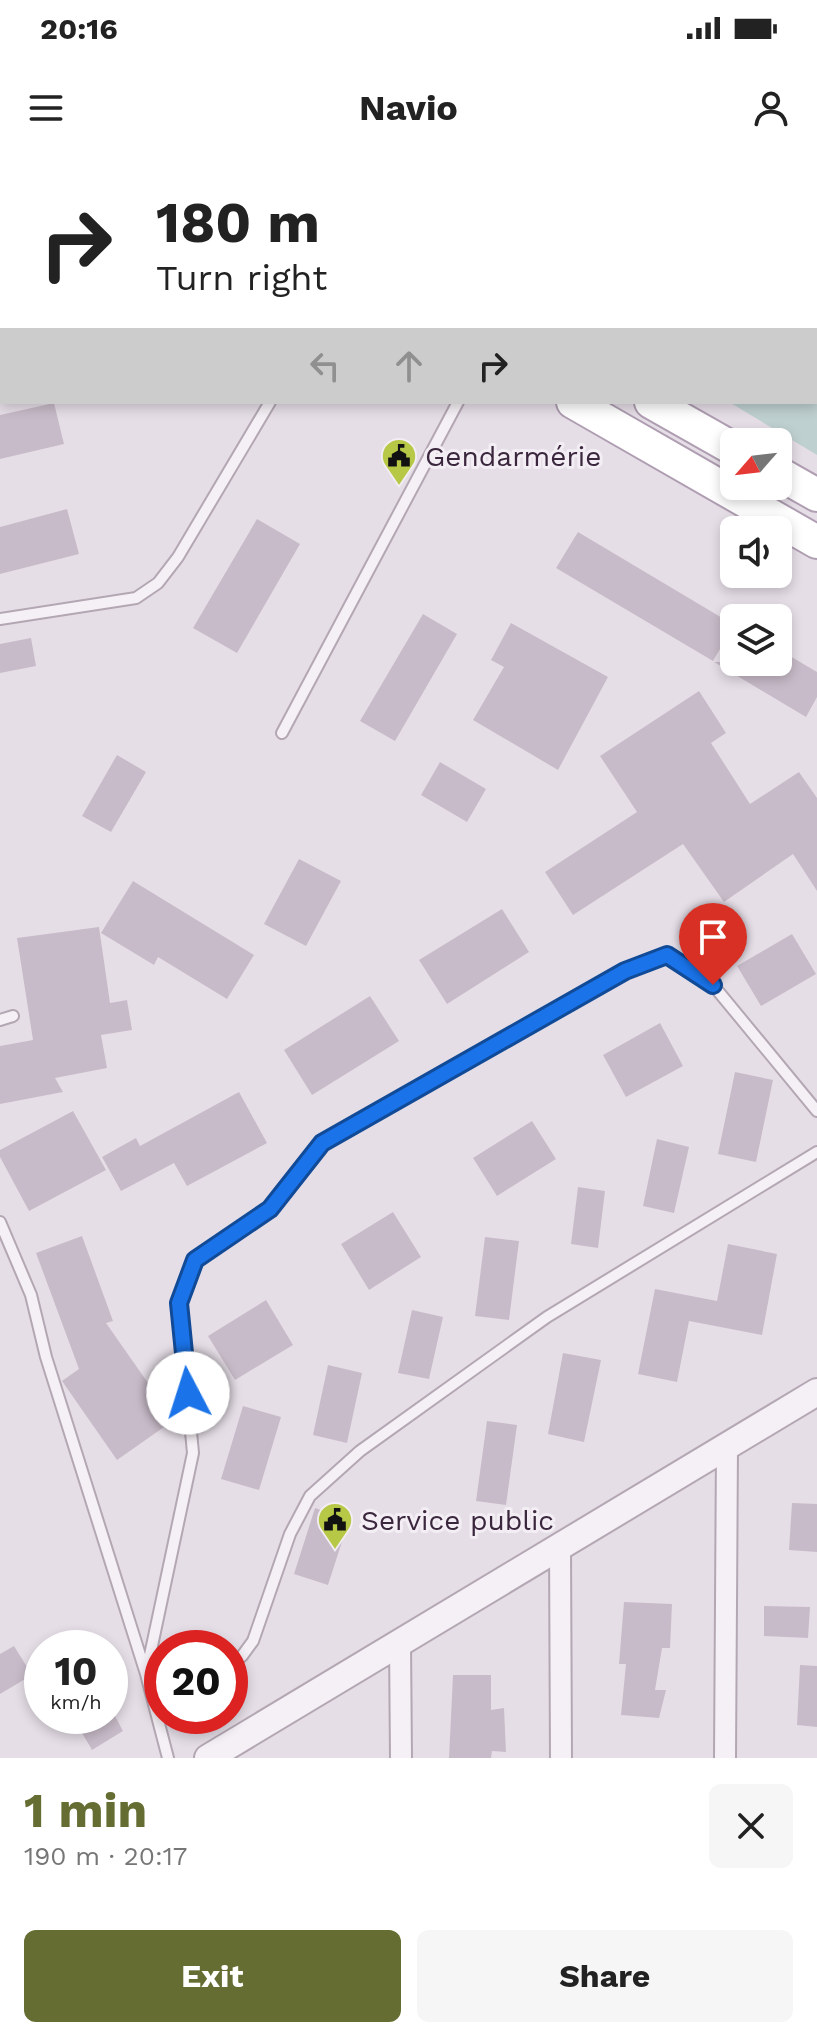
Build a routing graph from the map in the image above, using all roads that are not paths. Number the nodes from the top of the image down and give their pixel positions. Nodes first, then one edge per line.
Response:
1 (269, 404) edge
2 (457, 404) edge
3 (576, 404) edge
4 (655, 404) edge
5 (720, 441) edge
6 (792, 481) edge
7 (817, 495) edge
8 (817, 542) edge
9 (0, 619) edge
10 (282, 733) dead end
11 (13, 1016) dead end
12 (0, 1020) edge
13 (817, 1111) edge
14 (817, 1152) edge
15 (0, 1222) edge
16 (817, 1392) edge
17 (727, 1447) junction
18 (560, 1547) junction
19 (155, 1630) edge
20 (400, 1642) junction
21 (248, 1648) edge
22 (144, 1668) edge
23 (164, 1734) edge
24 (168, 1758) edge
25 (208, 1758) edge
26 (401, 1758) edge
27 (561, 1758) edge
28 (725, 1758) edge

1 - 9 lane
2 - 10 lane
3 - 8 main road
4 - 5 main road
6 - 7 main road
11 - 12 lane
13 - 19 lane
14 - 21 lane
15 - 22 lane
16 - 17 street
17 - 18 street
17 - 28 street
18 - 20 street
18 - 27 street
20 - 25 street
20 - 26 street
23 - 24 lane

